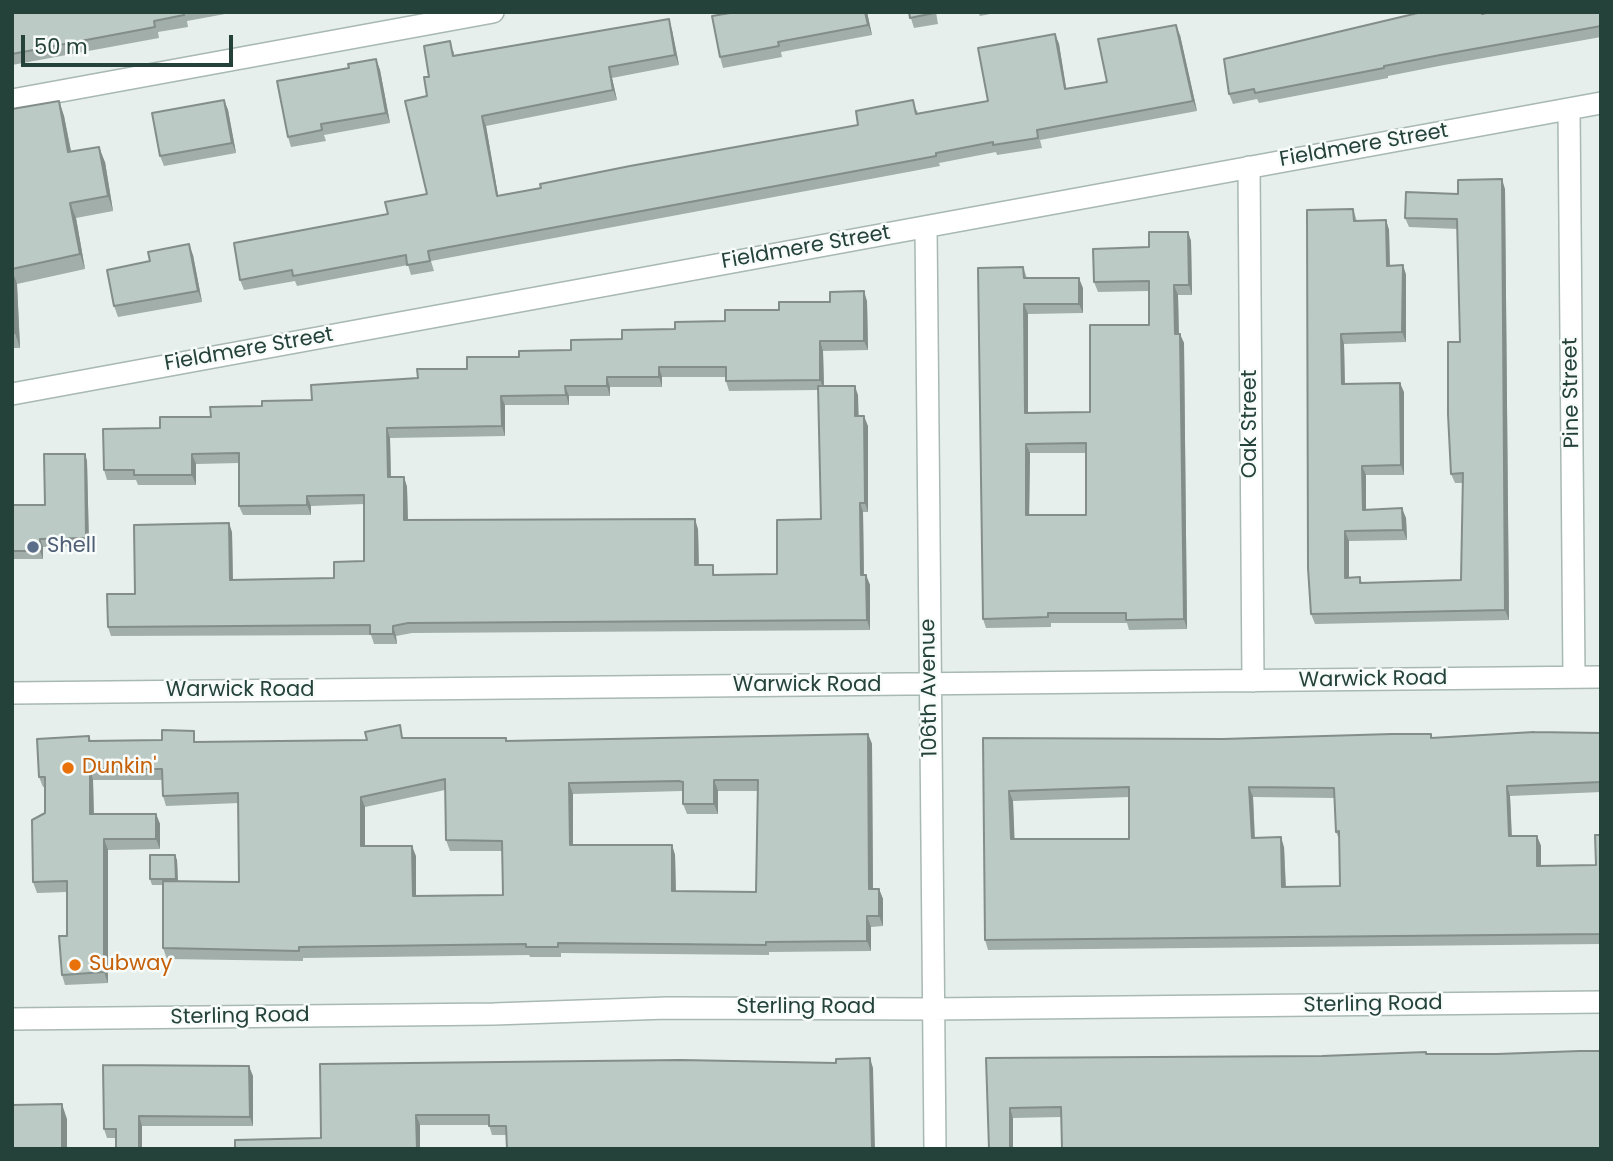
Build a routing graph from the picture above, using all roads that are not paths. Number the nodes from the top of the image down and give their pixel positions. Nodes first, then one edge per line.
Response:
1 (493, 12) edge
2 (12, 100) edge
3 (1601, 103) edge
4 (1569, 109) junction
5 (1249, 167) junction
6 (926, 227) junction
7 (12, 394) edge
8 (1574, 677) junction
9 (1601, 677) edge
10 (1253, 681) junction
11 (928, 685) junction
12 (12, 693) edge
13 (1601, 1002) edge
14 (932, 1009) junction
15 (12, 1019) edge
16 (935, 1149) edge

1 - 2 street
3 - 4 street, Fieldmere Street
4 - 5 street, Fieldmere Street
4 - 8 street, Pine Street
5 - 6 street, Fieldmere Street
5 - 10 street, Oak Street
6 - 7 street, Fieldmere Street
6 - 11 street, 106th Avenue
8 - 9 street, Warwick Road
8 - 10 street, Warwick Road
10 - 11 street, Warwick Road
11 - 12 street, Warwick Road
11 - 14 street, 106th Avenue
13 - 14 street, Sterling Road
14 - 15 street, Sterling Road
14 - 16 street, 106th Avenue

